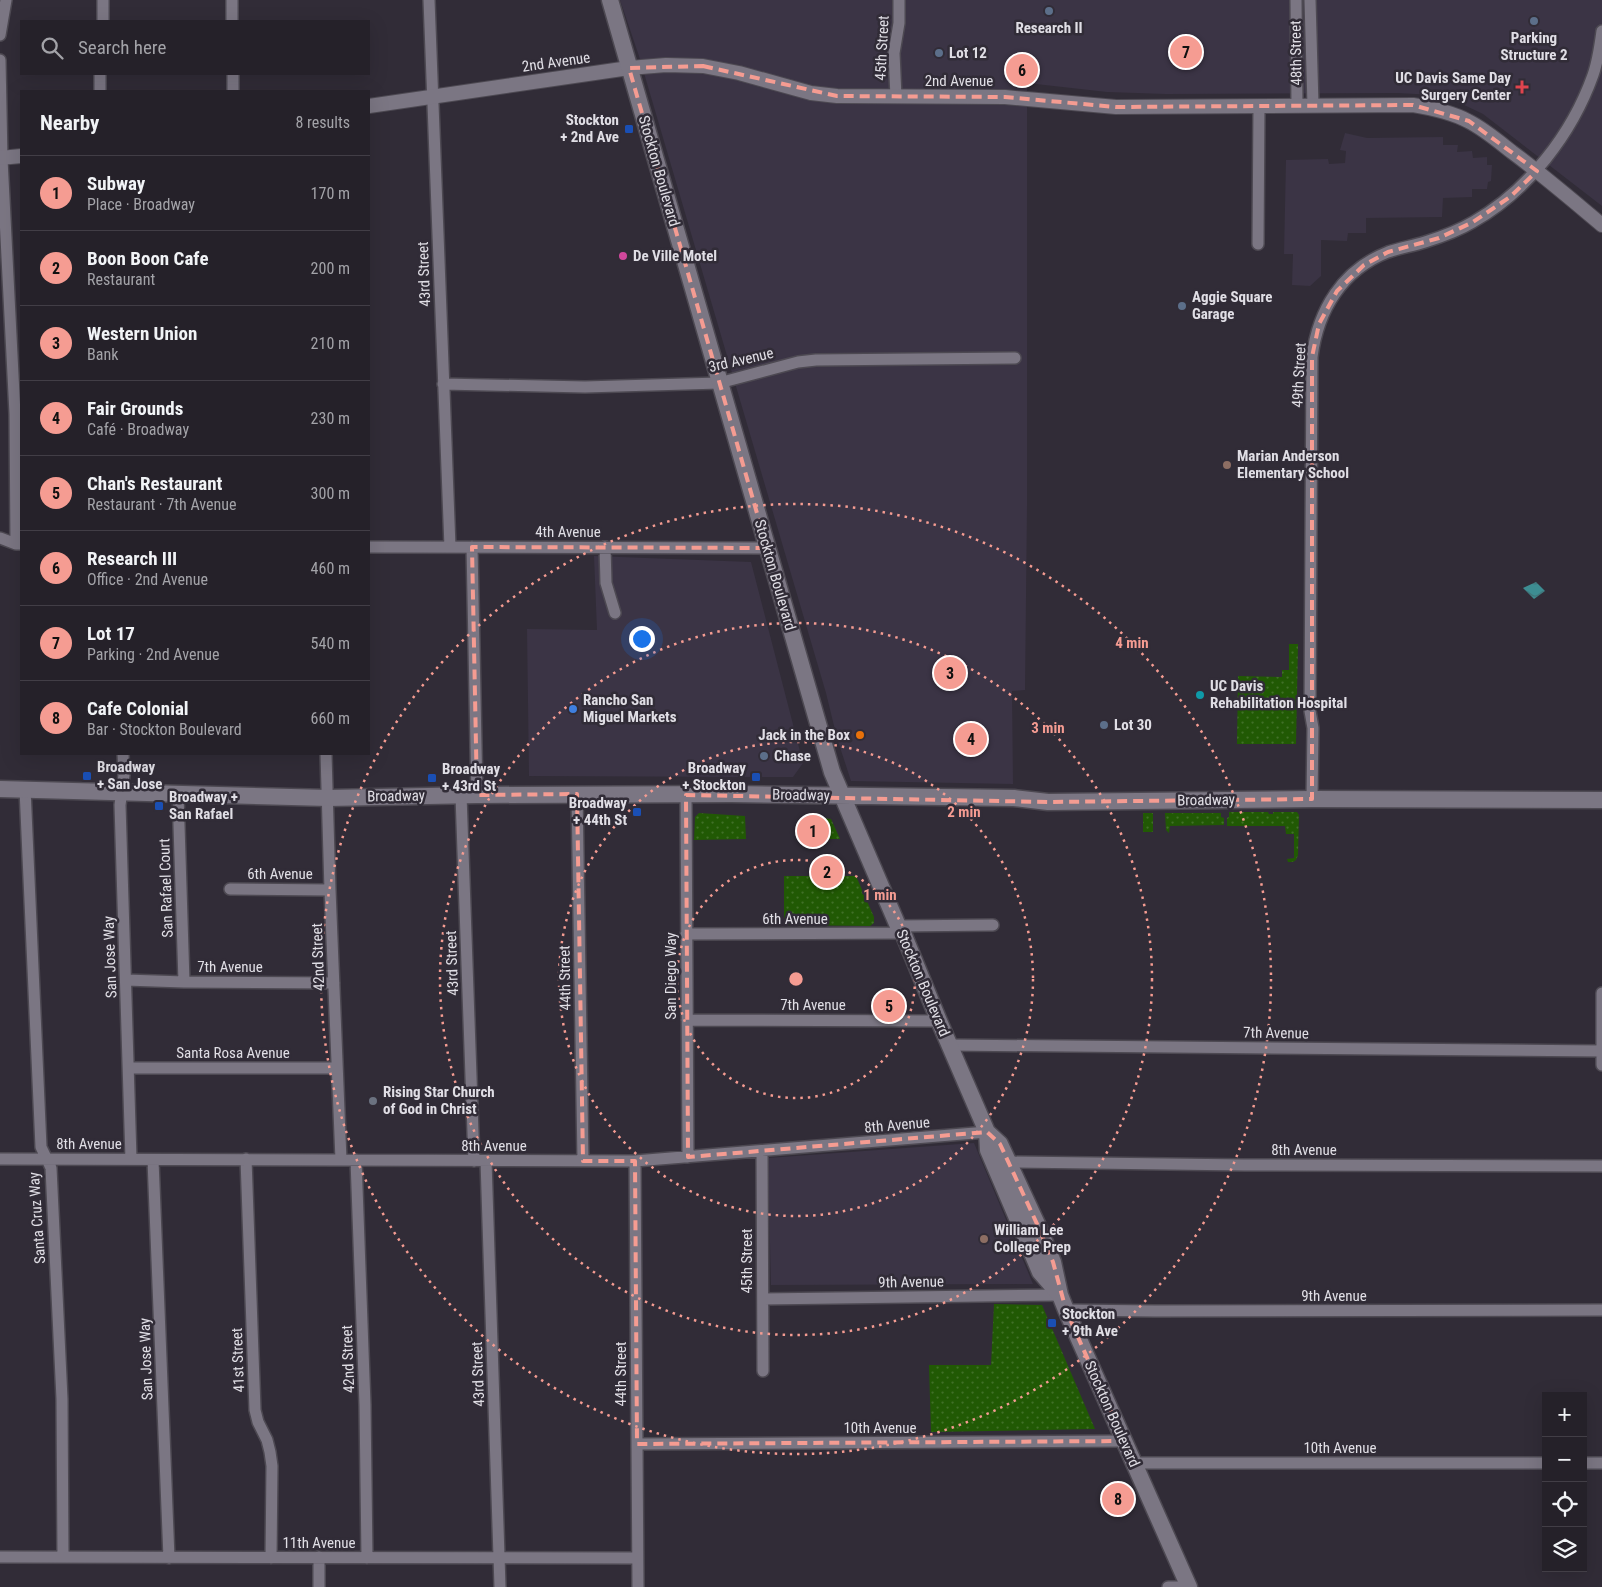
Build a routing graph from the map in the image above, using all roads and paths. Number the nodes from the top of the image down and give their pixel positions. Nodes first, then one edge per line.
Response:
1 (6, 0) edge
2 (103, 0) edge
3 (232, 0) edge
4 (429, 0) edge
5 (610, 0) edge
6 (899, 0) edge
7 (1296, 0) edge
8 (1310, 0) edge
9 (104, 20) edge
10 (232, 20) edge
11 (1602, 31) edge
12 (0, 35) edge
13 (0, 60) edge
14 (630, 68) junction
15 (100, 75) edge
16 (233, 75) edge
17 (100, 90) edge
18 (233, 90) edge
19 (433, 97) junction
20 (896, 97) junction
21 (1297, 105) junction
22 (1313, 105) junction
23 (370, 106) edge
24 (1258, 106) junction
25 (20, 156) edge
26 (1, 158) edge
27 (1537, 171) junction
28 (1602, 225) edge
29 (1258, 244) dead end
30 (0, 350) edge
31 (12, 355) junction
32 (1015, 358) dead end
33 (719, 383) junction
34 (444, 384) junction
35 (18, 414) edge
36 (0, 538) edge
37 (19, 544) edge
38 (370, 547) edge
39 (450, 547) junction
40 (472, 547) junction
41 (605, 547) junction
42 (767, 548) junction
43 (615, 613) dead end
44 (123, 755) edge
45 (326, 755) edge
46 (0, 789) edge
47 (25, 789) junction
48 (122, 792) junction
49 (178, 794) junction
50 (577, 794) junction
51 (469, 795) junction
52 (686, 795) junction
53 (842, 796) junction
54 (328, 798) junction
55 (1312, 799) junction
56 (1602, 800) edge
57 (230, 889) dead end
58 (330, 890) junction
59 (992, 925) dead end
60 (901, 930) junction
61 (686, 934) junction
62 (126, 980) junction
63 (184, 982) junction
64 (334, 983) junction
65 (1602, 993) edge
66 (687, 1020) junction
67 (939, 1021) junction
68 (949, 1045) junction
69 (1602, 1051) edge
70 (1602, 1065) edge
71 (129, 1068) junction
72 (337, 1068) junction
73 (987, 1132) junction
74 (762, 1152) junction
75 (688, 1157) junction
76 (0, 1159) edge
77 (46, 1159) junction
78 (131, 1159) junction
79 (246, 1159) junction
80 (153, 1160) junction
81 (341, 1160) junction
82 (356, 1160) junction
83 (480, 1160) junction
84 (584, 1161) junction
85 (634, 1161) junction
86 (1007, 1162) junction
87 (1602, 1166) edge
88 (1060, 1295) junction
89 (763, 1299) junction
90 (1066, 1310) junction
91 (1602, 1310) edge
92 (763, 1371) dead end
93 (1124, 1441) junction
94 (637, 1444) junction
95 (1134, 1462) junction
96 (1542, 1463) edge
97 (1587, 1463) edge
98 (1602, 1463) edge
99 (0, 1557) edge
100 (63, 1557) junction
101 (319, 1557) junction
102 (168, 1558) junction
103 (271, 1558) junction
104 (367, 1558) junction
105 (500, 1558) junction
106 (637, 1558) junction
107 (319, 1587) edge
108 (500, 1587) edge
109 (638, 1587) edge
110 (1168, 1587) edge
111 (1189, 1587) edge

1 - 12 street
2 - 9 street
3 - 10 street
4 - 19 street, 43rd Street
5 - 14 main road, Stockton Boulevard
6 - 20 street, 45th Street
7 - 21 street, 48th Street
8 - 22 street, 48th Street
11 - 27 street, 49th Street
13 - 26 street
14 - 19 street, 2nd Avenue
14 - 20 street, 2nd Avenue
14 - 33 main road, Stockton Boulevard
15 - 17 street
16 - 18 street
19 - 23 street, 2nd Avenue
19 - 34 street, 43rd Street
20 - 24 street, 2nd Avenue
21 - 22 street, 2nd Avenue
21 - 24 street, 2nd Avenue
22 - 27 street, 2nd Avenue
24 - 29 street
25 - 26 street
26 - 31 street
27 - 28 street, 2nd Avenue
27 - 55 street, 49th Street
30 - 31 street
31 - 35 street
32 - 33 street, 3rd Avenue
33 - 34 street, 3rd Avenue
33 - 42 main road, Stockton Boulevard
34 - 39 street, 43rd Street
35 - 37 street
36 - 37 street
38 - 39 street, 4th Avenue
39 - 40 street, 4th Avenue
40 - 41 street, 4th Avenue
40 - 51 street, 43rd Street
41 - 42 street, 4th Avenue
41 - 43 street
42 - 53 main road, Stockton Boulevard
44 - 48 street, San Jose Way
45 - 54 street, 42nd Street
46 - 47 main road, Broadway
47 - 48 main road, Broadway
47 - 77 street, Santa Cruz Way
48 - 49 main road, Broadway
48 - 62 street, San Jose Way
49 - 54 main road, Broadway
49 - 63 street, San Rafael Court
50 - 51 main road, Broadway
50 - 52 main road, Broadway
50 - 84 street, 44th Street
51 - 54 main road, Broadway
51 - 83 street, 43rd Street
52 - 53 main road, Broadway
52 - 61 street, San Diego Way
53 - 55 main road, Broadway
53 - 60 main road, Stockton Boulevard
54 - 58 street, 42nd Street
55 - 56 main road, Broadway
57 - 58 street, 6th Avenue
58 - 64 street, 42nd Street
59 - 60 street, 6th Avenue
60 - 61 street, 6th Avenue
60 - 67 main road, Stockton Boulevard
61 - 66 street, San Diego Way
62 - 63 street, 7th Avenue
62 - 71 street, San Jose Way
63 - 64 street, 7th Avenue
64 - 72 street, 42nd Street
65 - 69 street
66 - 67 street, 7th Avenue
66 - 75 street, San Diego Way
67 - 68 main road, Stockton Boulevard
68 - 69 street, 7th Avenue
68 - 73 main road, Stockton Boulevard
69 - 70 street
71 - 72 street, Santa Rosa Avenue
71 - 78 street, San Jose Way
72 - 81 street, 42nd Street
73 - 74 street, 8th Avenue
73 - 86 main road, Stockton Boulevard
73 - 88 main road, Stockton Boulevard
74 - 75 street, 8th Avenue
74 - 89 street, 45th Street
75 - 85 street, 8th Avenue
76 - 77 street, 8th Avenue
77 - 78 street, 8th Avenue
77 - 100 street, Santa Cruz Way
78 - 80 street, 8th Avenue
79 - 80 street, 8th Avenue
79 - 81 street, 8th Avenue
79 - 103 street, 41st Street
80 - 102 street, San Jose Way
81 - 82 street, 8th Avenue
82 - 83 street, 8th Avenue
82 - 104 street, 42nd Street
83 - 84 street, 8th Avenue
83 - 105 street, 43rd Street
84 - 85 street, 8th Avenue
85 - 94 street, 44th Street
86 - 87 street, 8th Avenue
86 - 88 main road, Stockton Boulevard
88 - 89 street, 9th Avenue
88 - 90 main road, Stockton Boulevard
89 - 92 street, 45th Street
90 - 91 street, 9th Avenue
90 - 93 main road, Stockton Boulevard
93 - 94 street, 10th Avenue
93 - 95 main road, Stockton Boulevard
94 - 106 street, 44th Street
95 - 96 street, 10th Avenue
95 - 111 main road, Stockton Boulevard
97 - 98 street
99 - 100 street, 11th Avenue
100 - 102 street, 11th Avenue
101 - 103 street, 11th Avenue
101 - 104 street, 11th Avenue
101 - 107 street
102 - 103 street, 11th Avenue
104 - 105 street, 11th Avenue
105 - 106 street, 11th Avenue
105 - 108 street, 43rd Street
106 - 109 street, 44th Street
110 - 111 street

